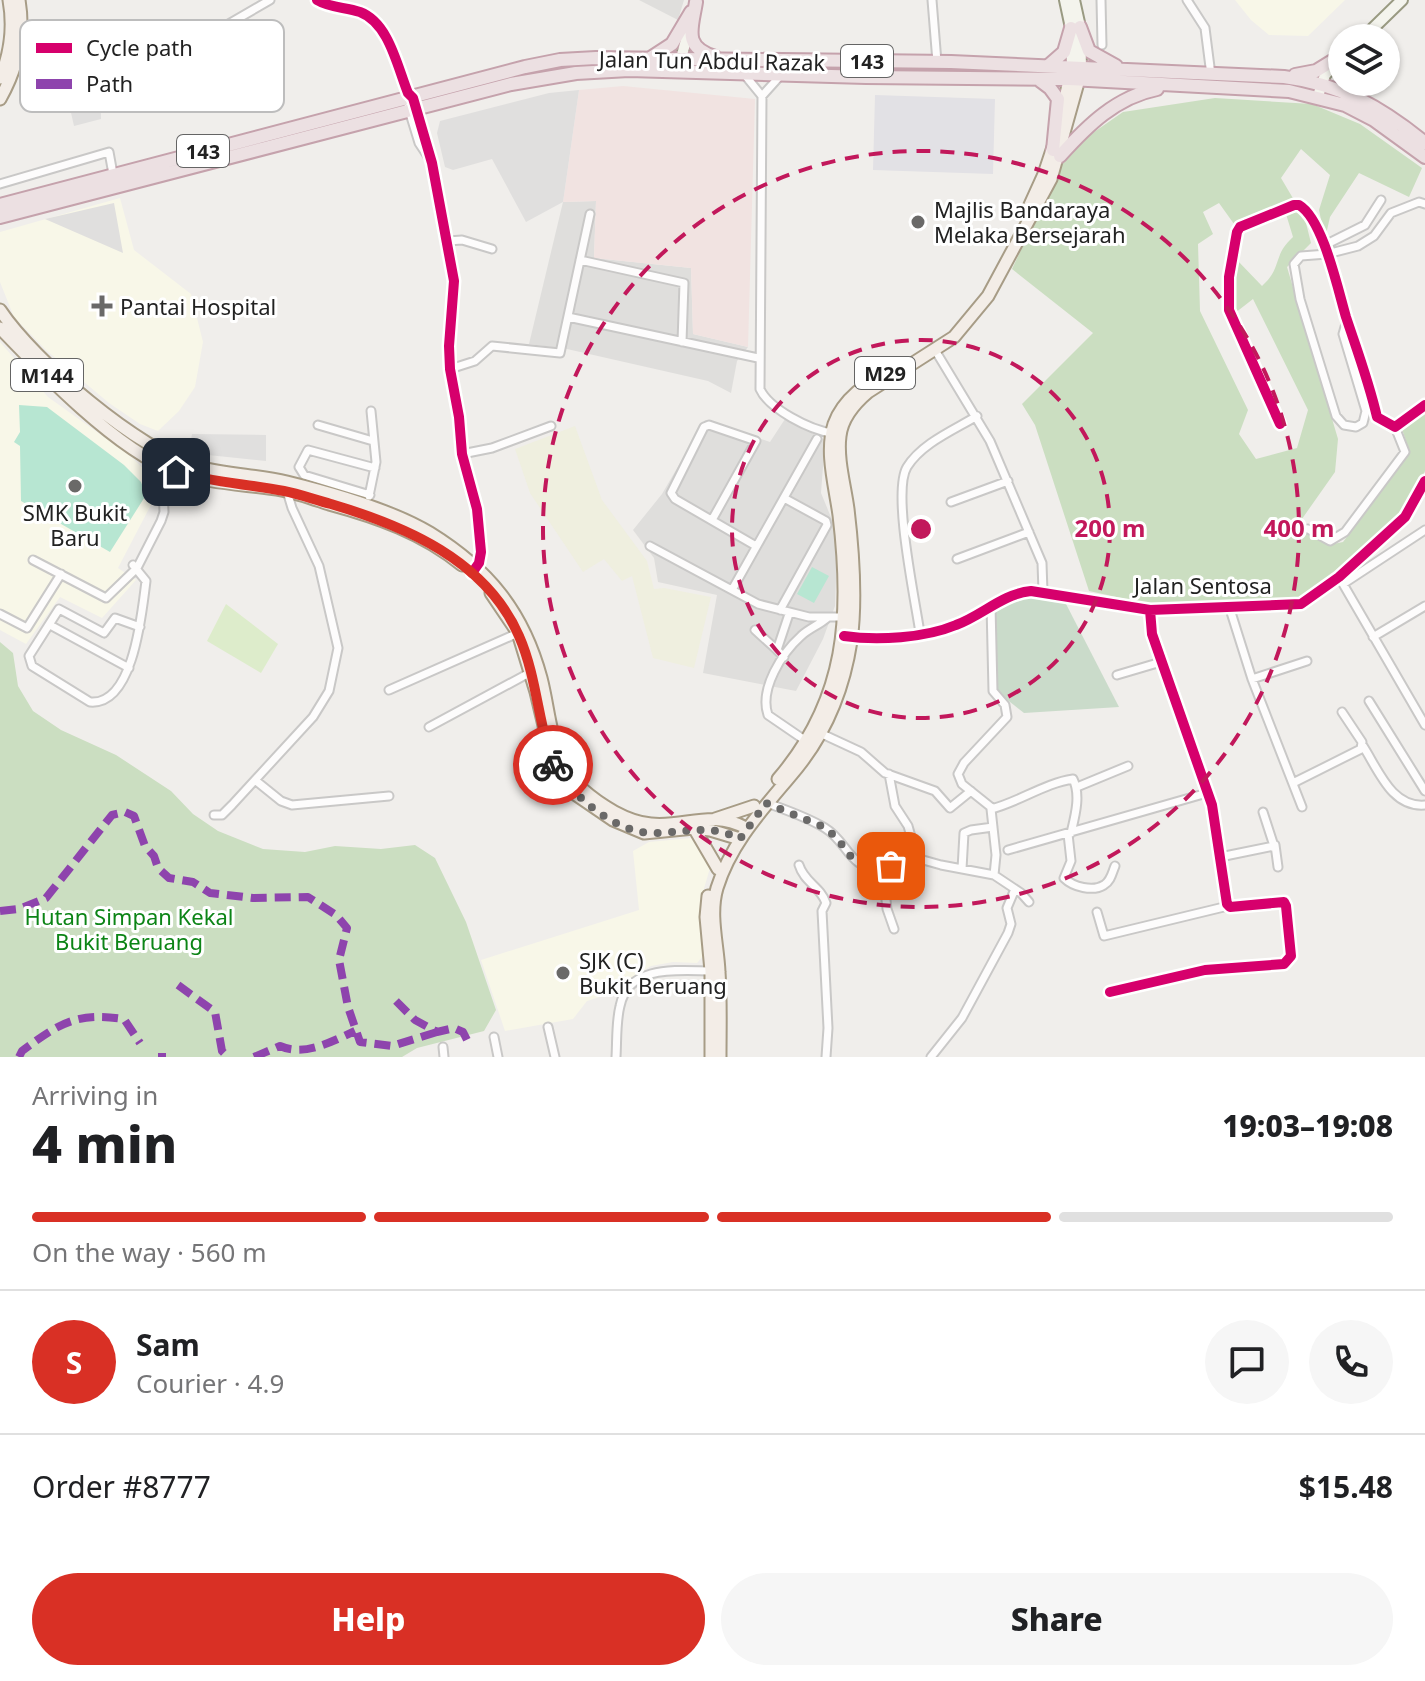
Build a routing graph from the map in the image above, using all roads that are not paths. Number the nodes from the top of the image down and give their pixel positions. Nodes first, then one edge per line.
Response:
1 (9, 0) edge
2 (19, 0) edge
3 (270, 0) edge
4 (317, 0) edge
5 (932, 0) edge
6 (1065, 0) edge
7 (1074, 0) edge
8 (1101, 0) edge
9 (1187, 0) edge
10 (1402, 0) edge
11 (697, 1) edge
12 (22, 20) edge
13 (235, 20) edge
14 (1377, 24) edge
15 (1076, 28) junction
16 (20, 37) edge
17 (1102, 45) dead end
18 (18, 58) joint
19 (649, 58) junction
20 (729, 60) junction
21 (937, 62) junction
22 (1328, 64) edge
23 (679, 65) junction
24 (1048, 66) junction
25 (1122, 68) junction
26 (1328, 72) edge
27 (1076, 73) junction
28 (743, 74) junction
29 (782, 74) junction
30 (1211, 75) junction
31 (1284, 77) junction
32 (0, 78) edge
33 (1037, 79) junction
34 (1322, 83) junction
35 (1172, 86) junction
36 (762, 96) junction
37 (1318, 96) junction
38 (1358, 98) joint
39 (0, 99) edge
40 (410, 101) junction
41 (1425, 143) edge
42 (1056, 153) junction
43 (1425, 157) edge
44 (432, 163) junction
45 (113, 174) junction
46 (0, 184) edge
47 (1381, 200) dead end
48 (63, 202) junction
49 (1425, 204) edge
50 (0, 205) edge
51 (590, 214) dead end
52 (0, 217) edge
53 (0, 224) edge
54 (448, 241) junction
55 (492, 249) dead end
56 (1326, 249) junction
57 (580, 260) junction
58 (0, 310) edge
59 (568, 317) junction
60 (1347, 320) junction
61 (0, 328) edge
62 (682, 342) junction
63 (935, 350) junction
64 (758, 358) junction
65 (450, 369) junction
66 (1425, 406) edge
67 (371, 411) dead end
68 (977, 416) junction
69 (1280, 424) dead end
70 (318, 425) dead end
71 (551, 426) dead end
72 (1395, 427) junction
73 (127, 430) junction
74 (832, 433) junction
75 (817, 439) dead end
76 (373, 441) junction
77 (462, 454) junction
78 (162, 466) junction
79 (375, 468) junction
80 (215, 470) junction
81 (1008, 481) junction
82 (1425, 481) edge
83 (286, 486) junction
84 (784, 498) junction
85 (368, 500) junction
86 (951, 502) dead end
87 (712, 520) junction
88 (1308, 529) dead end
89 (1425, 530) edge
90 (1029, 532) junction
91 (650, 546) dead end
92 (756, 546) junction
93 (957, 559) dead end
94 (33, 560) dead end
95 (133, 569) junction
96 (474, 570) junction
97 (61, 574) junction
98 (1341, 581) junction
99 (732, 590) junction
100 (1043, 592) junction
101 (991, 605) junction
102 (1229, 606) junction
103 (1425, 606) edge
104 (780, 610) junction
105 (1150, 610) junction
106 (0, 614) edge
107 (789, 614) junction
108 (848, 617) junction
109 (827, 618) junction
110 (50, 625) junction
111 (140, 627) junction
112 (755, 630) dead end
113 (518, 633) junction
114 (920, 633) junction
115 (848, 636) junction
116 (1373, 637) junction
117 (780, 654) junction
118 (1307, 661) dead end
119 (1161, 662) junction
120 (129, 668) junction
121 (531, 672) junction
122 (1117, 675) dead end
123 (1252, 679) junction
124 (389, 690) dead end
125 (1369, 701) dead end
126 (1342, 712) dead end
127 (1425, 725) edge
128 (429, 727) dead end
129 (820, 733) junction
130 (806, 741) junction
131 (1363, 746) junction
132 (1128, 766) dead end
133 (889, 774) junction
134 (255, 780) junction
135 (1293, 783) junction
136 (1077, 787) junction
137 (971, 791) junction
138 (1425, 791) edge
139 (1207, 793) junction
140 (389, 796) dead end
141 (760, 804) junction
142 (1425, 805) edge
143 (1302, 807) dead end
144 (992, 808) junction
145 (1263, 812) dead end
146 (214, 815) dead end
147 (715, 819) junction
148 (993, 827) junction
149 (694, 828) junction
150 (740, 832) junction
151 (1069, 834) junction
152 (1275, 845) junction
153 (1008, 850) dead end
154 (1220, 857) junction
155 (917, 858) junction
156 (799, 865) dead end
157 (1115, 866) dead end
158 (1278, 867) dead end
159 (718, 869) junction
160 (962, 869) junction
161 (883, 872) junction
162 (994, 875) junction
163 (1015, 889) junction
164 (1029, 902) dead end
165 (1228, 906) junction
166 (1097, 912) dead end
167 (894, 929) dead end
168 (715, 971) junction
169 (1110, 992) dead end
170 (548, 1027) dead end
171 (494, 1037) dead end
172 (443, 1047) dead end
173 (444, 1057) edge
174 (498, 1057) edge
175 (555, 1057) edge
176 (616, 1057) edge
177 (711, 1057) edge
178 (720, 1057) edge
179 (826, 1057) edge
180 (931, 1057) edge

1 - 32 main road
2 - 12 main road
3 - 13 street
4 - 40 street
5 - 21 street
6 - 15 main road
7 - 15 main road
8 - 17 street
9 - 30 street
10 - 14 main road
11 - 19 highway
11 - 20 highway
11 - 23 main road
15 - 24 highway
15 - 25 highway
15 - 27 main road
16 - 18 main road
18 - 39 main road
19 - 23 highway, Jalan Tun Abdul Razak / 143
19 - 40 highway, Jalan Tun Abdul Razak / 143
20 - 21 highway, Jalan Tun Abdul Razak / 143
20 - 23 highway, Jalan Tun Abdul Razak / 143
21 - 24 highway, Jalan Tun Abdul Razak / 143
22 - 31 highway
23 - 28 highway, Jalan Tun Abdul Razak / 143
23 - 40 highway, Jalan Tun Abdul Razak / 143
24 - 27 highway, Jalan Tun Abdul Razak / 143
25 - 27 highway, Jalan Tun Abdul Razak / 143
25 - 30 highway, Jalan Tun Abdul Razak / 143
26 - 34 main road
27 - 33 highway, Jalan Tun Abdul Razak / 143
27 - 35 highway, Jalan Tun Abdul Razak / 143
27 - 42 main road, M29
28 - 29 highway, Jalan Tun Abdul Razak / 143
28 - 36 street
29 - 33 highway, Jalan Tun Abdul Razak / 143
29 - 36 street
30 - 31 highway, Jalan Tun Abdul Razak / 143
31 - 34 highway, Jalan Tun Abdul Razak / 143
33 - 42 highway
34 - 37 main road
34 - 38 highway, Jalan Tun Abdul Razak / 143
35 - 37 highway, Jalan Tun Abdul Razak / 143
35 - 42 highway
36 - 64 street
37 - 43 highway, Jalan Tun Abdul Razak / 143
38 - 41 highway, Jalan Tun Abdul Razak / 143
40 - 44 street
40 - 44 street
40 - 45 highway, Jalan Tun Abdul Razak / 143
40 - 48 highway, Jalan Tun Abdul Razak / 143
42 - 63 main road, M29
42 - 74 main road, M29
44 - 54 street
45 - 46 street
45 - 50 highway, Jalan Tun Abdul Razak / 143
47 - 56 street
48 - 52 highway, Jalan Tun Abdul Razak / 143
48 - 53 highway
49 - 56 street
51 - 57 street
54 - 55 street
54 - 65 street
56 - 60 street
56 - 60 street
56 - 69 street
57 - 59 street
57 - 62 street
58 - 73 main road, M144
59 - 62 street
59 - 65 street
60 - 72 street
61 - 78 main road, M144
62 - 64 street
63 - 68 street
63 - 108 main road, M29
64 - 74 street
65 - 77 street
66 - 72 street
67 - 76 street
68 - 81 street
68 - 114 street
70 - 76 street
71 - 77 street
72 - 88 street
73 - 78 main road
73 - 80 main road, M144
74 - 108 main road, M29
75 - 84 street
76 - 79 street
77 - 96 street
78 - 80 main road
78 - 83 main road, M144
78 - 95 street
79 - 85 street
79 - 85 street
80 - 83 main road, M144
81 - 86 street
81 - 90 street
82 - 98 street, Jalan Sentosa
83 - 85 main road, M144
83 - 96 main road, M144
83 - 134 street
84 - 92 street
84 - 104 street
85 - 96 main road, M144
87 - 87 street
87 - 92 street
89 - 98 street
90 - 93 street
90 - 100 street
91 - 99 street
92 - 99 street
94 - 97 street
95 - 97 street
95 - 111 street
96 - 113 main road, M144
96 - 147 main road, M144
97 - 106 street
98 - 102 street, Jalan Sentosa
98 - 116 street
99 - 104 street
100 - 101 street, Jalan Sentosa
100 - 105 street, Jalan Sentosa
101 - 114 street, Jalan Sentosa
101 - 137 street
102 - 105 street, Jalan Sentosa
102 - 123 street
103 - 116 street
104 - 107 street
105 - 119 street
107 - 109 street
107 - 117 street
108 - 109 street
108 - 115 main road, M29
109 - 117 street
110 - 111 street
110 - 120 street
110 - 120 street
111 - 120 street
112 - 117 street
113 - 121 main road, M144
113 - 124 street
114 - 115 street, Jalan Sentosa
115 - 129 main road, M29
115 - 130 main road, M29
116 - 127 street
117 - 130 street
118 - 123 street
119 - 122 street
119 - 139 street
121 - 128 street
121 - 149 main road, M144
123 - 135 street
125 - 138 street
126 - 131 street
129 - 133 street
129 - 141 main road, M29
130 - 141 main road, M29
131 - 135 street
131 - 142 street
132 - 136 street
133 - 137 street
133 - 155 street
134 - 140 street
134 - 146 street
135 - 143 street
136 - 144 street
136 - 151 street
137 - 144 street
139 - 151 street
139 - 154 street
141 - 147 main road
141 - 150 main road, M29
141 - 161 street
144 - 148 street
145 - 152 street
147 - 150 main road, M144
148 - 160 street
148 - 162 street
149 - 150 main road, M144
149 - 159 main road
150 - 159 main road, M29
150 - 168 main road, M29
151 - 153 street
151 - 157 street
152 - 154 street
152 - 158 street
154 - 165 street
155 - 160 street
155 - 161 street
156 - 179 street
159 - 168 main road, M29
160 - 162 street
161 - 167 street
162 - 163 street
163 - 164 street
163 - 180 street
165 - 166 street
165 - 169 street
168 - 176 street
168 - 177 main road, M29
168 - 178 main road, M29
170 - 175 street
171 - 174 street
172 - 173 street

